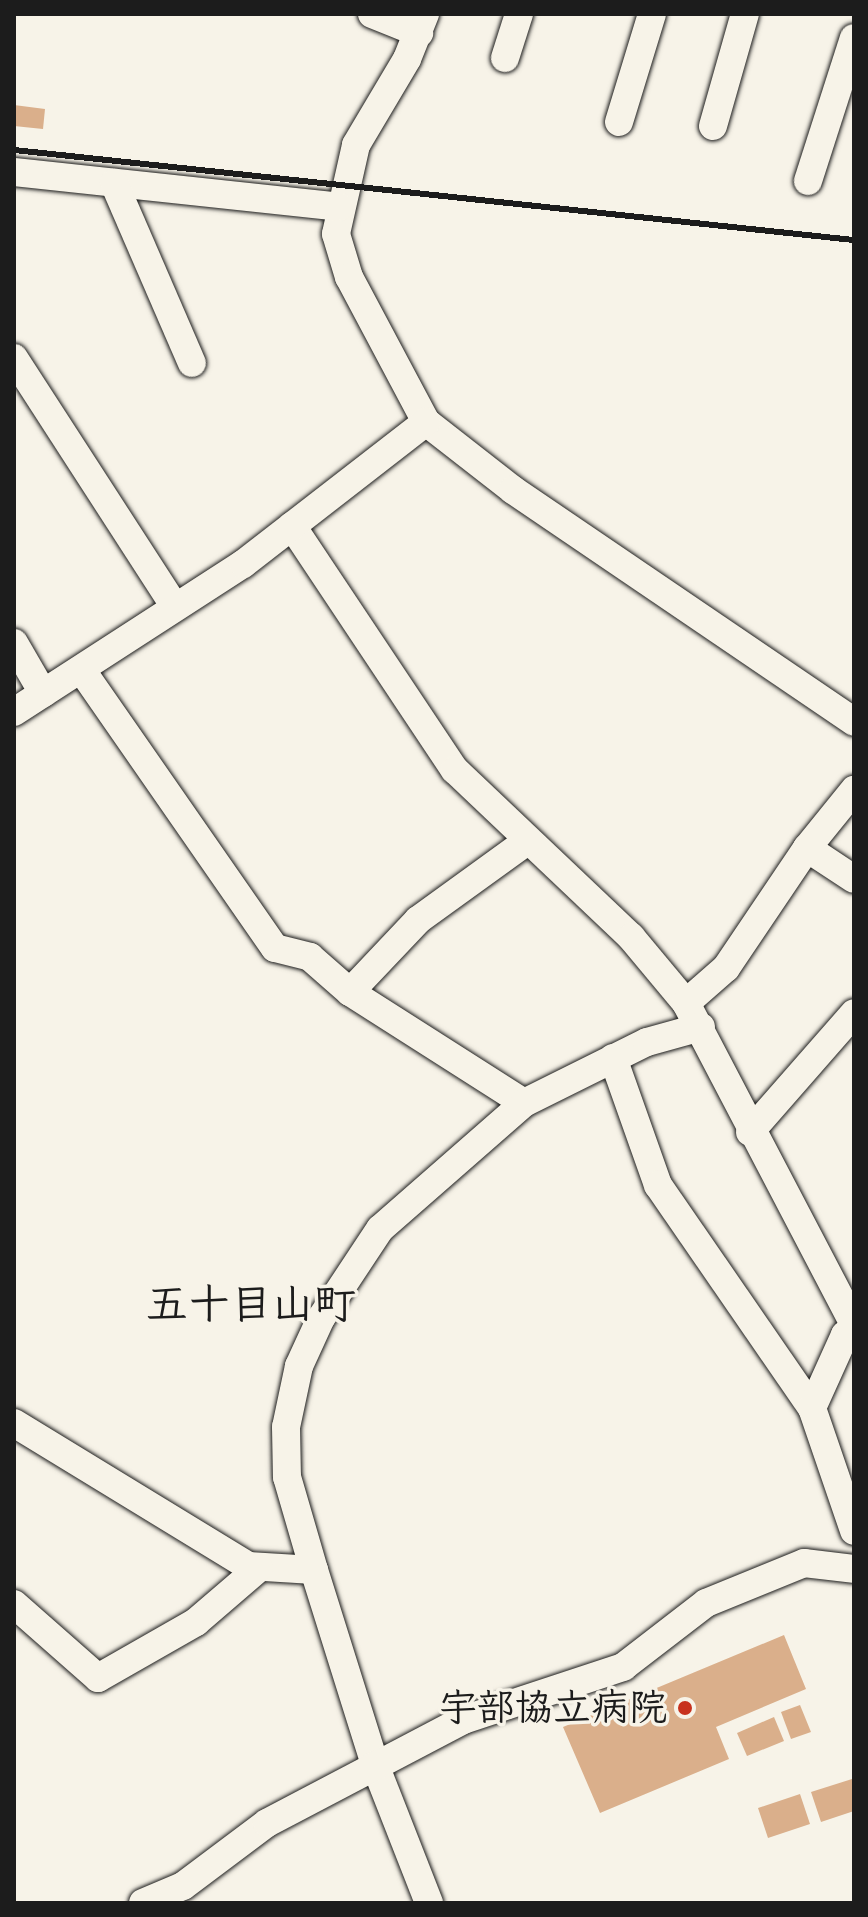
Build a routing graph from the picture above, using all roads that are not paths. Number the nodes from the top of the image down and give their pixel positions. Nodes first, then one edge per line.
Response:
1 (372, 14) edge
2 (519, 14) edge
3 (652, 14) edge
4 (745, 14) edge
5 (422, 24) edge
6 (854, 38) edge
7 (505, 58) dead end
8 (619, 122) dead end
9 (713, 126) dead end
10 (14, 172) edge
11 (808, 181) dead end
12 (114, 183) junction
13 (339, 207) junction
14 (14, 358) edge
15 (192, 363) dead end
16 (426, 422) junction
17 (292, 526) junction
18 (174, 605) junction
19 (14, 643) edge
20 (83, 672) junction
21 (43, 693) junction
22 (14, 712) edge
23 (854, 722) edge
24 (854, 790) edge
25 (527, 841) junction
26 (807, 848) junction
27 (854, 879) edge
28 (350, 992) junction
29 (686, 1003) junction
30 (854, 1013) edge
31 (701, 1027) junction
32 (613, 1058) junction
33 (524, 1103) junction
34 (750, 1132) junction
35 (854, 1326) edge
36 (812, 1408) junction
37 (14, 1423) edge
38 (854, 1531) edge
39 (259, 1568) junction
40 (854, 1569) edge
41 (314, 1570) junction
42 (14, 1604) edge
43 (375, 1765) junction
44 (185, 1894) edge
45 (143, 1903) edge
46 (429, 1903) edge

1 - 5 street
2 - 7 street
3 - 8 street
4 - 9 street
5 - 13 street
6 - 11 street
10 - 12 street
12 - 13 street
12 - 15 street
13 - 16 street
14 - 18 street
16 - 17 street
16 - 23 street
17 - 18 street
17 - 25 street
18 - 20 street
19 - 21 street
20 - 21 street
20 - 28 street
21 - 22 street
24 - 26 street
25 - 28 street
25 - 29 street
26 - 27 street
26 - 29 street
28 - 33 street
29 - 31 street
30 - 34 street
31 - 32 street
31 - 34 street
32 - 33 street
32 - 36 street
33 - 41 street
34 - 35 street
35 - 36 street
36 - 38 street
37 - 39 street
39 - 41 street
39 - 42 street
40 - 43 street
41 - 43 street
43 - 44 street
43 - 46 street
44 - 45 street

